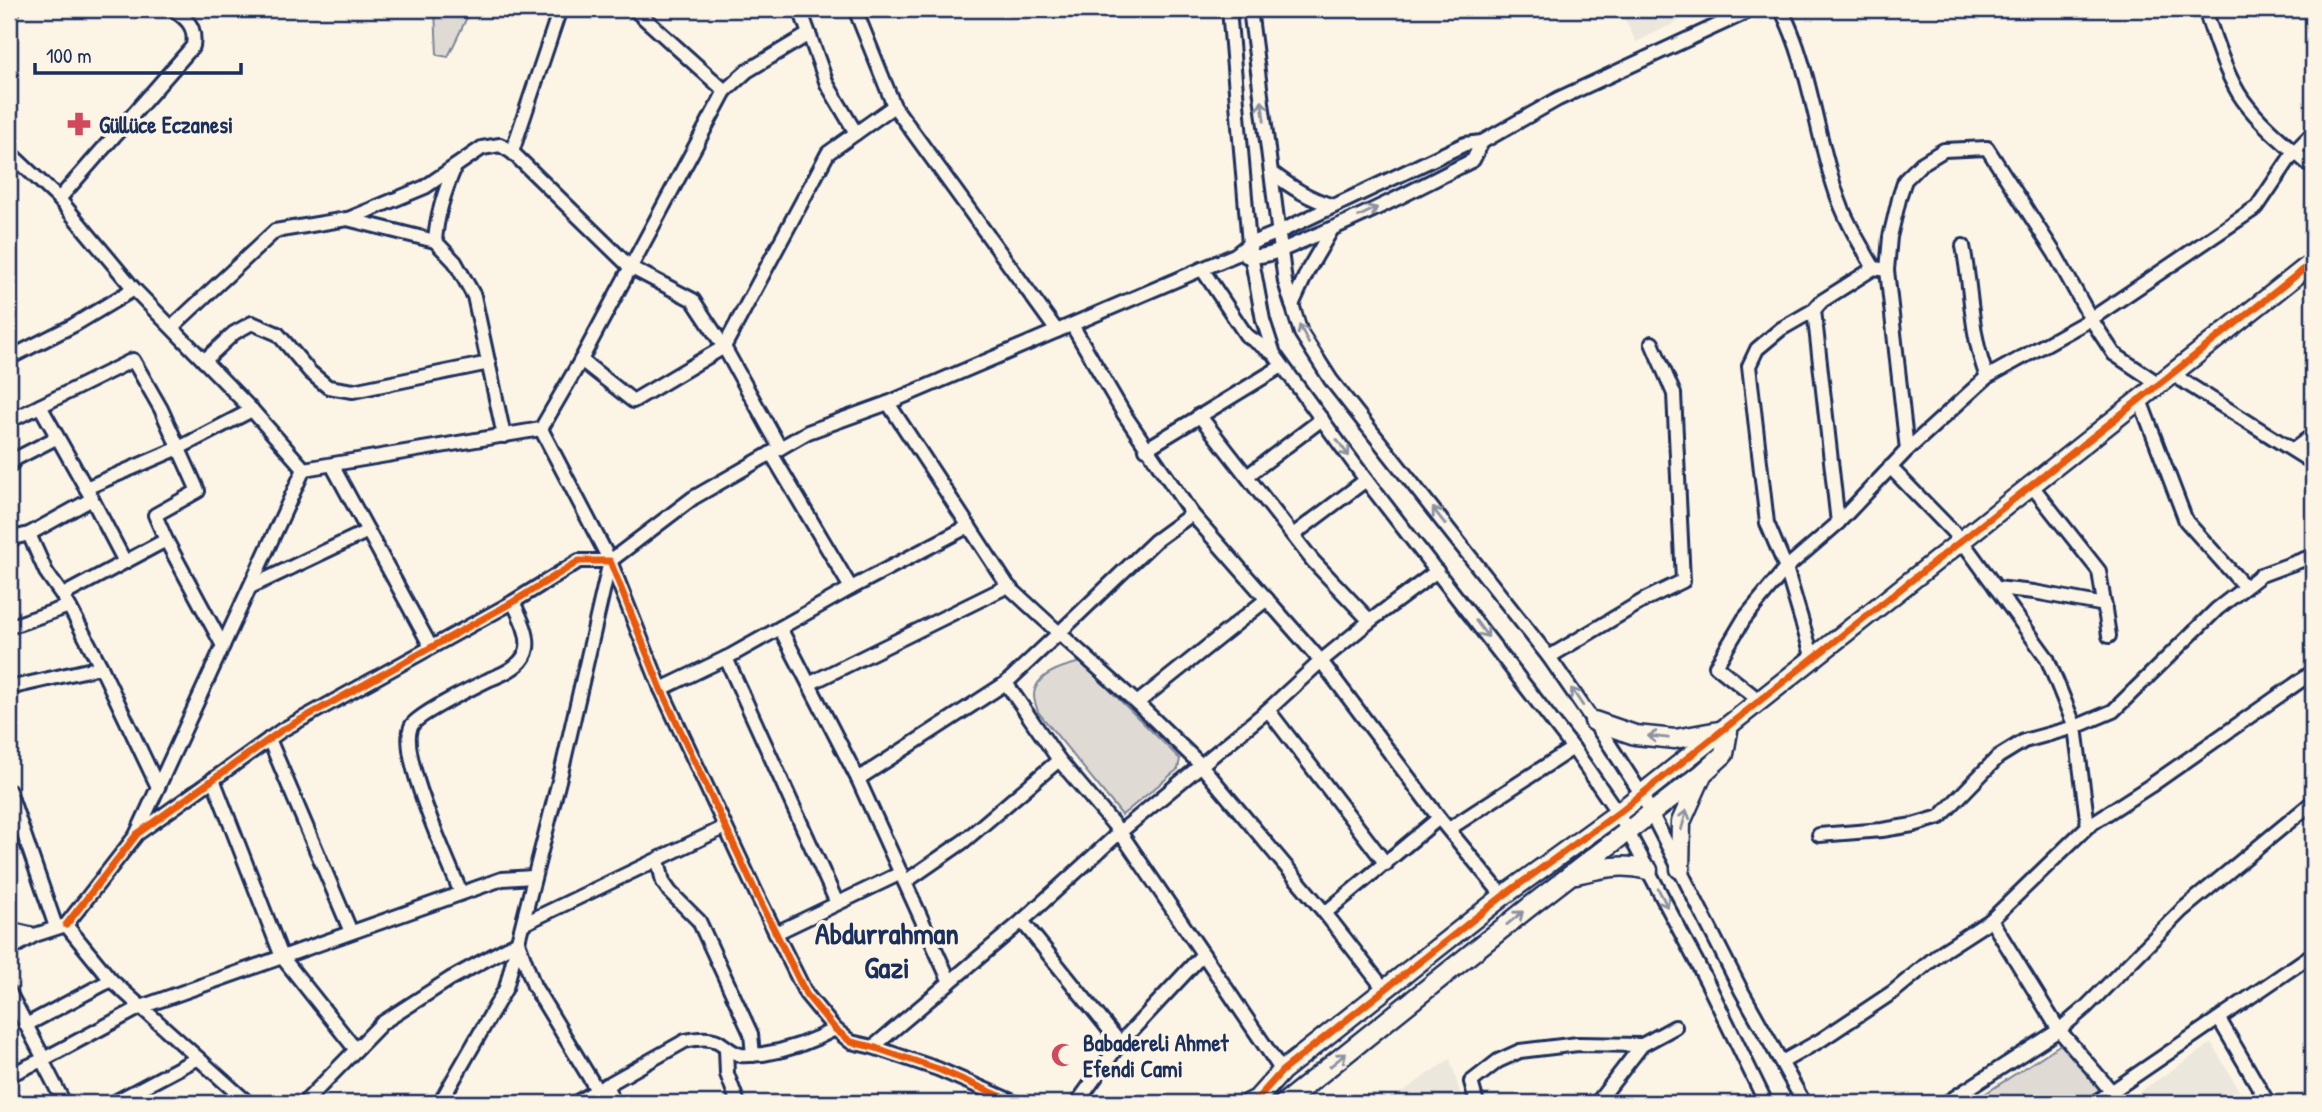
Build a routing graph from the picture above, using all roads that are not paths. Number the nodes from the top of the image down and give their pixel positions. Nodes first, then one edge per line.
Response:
1 (14, 9) edge
2 (173, 9) edge
3 (560, 9) edge
4 (634, 9) edge
5 (800, 9) edge
6 (855, 9) edge
7 (1229, 9) edge
8 (1250, 9) edge
9 (1753, 9) edge
10 (1781, 9) edge
11 (2205, 9) edge
12 (9, 14) edge
13 (809, 34) junction
14 (725, 91) junction
15 (894, 106) junction
16 (856, 133) junction
17 (2313, 133) edge
18 (1482, 142) junction
19 (9, 152) edge
20 (512, 152) junction
21 (2294, 152) junction
22 (456, 166) junction
23 (2313, 168) edge
24 (1271, 172) junction
25 (59, 199) junction
26 (1334, 206) junction
27 (347, 219) junction
28 (1332, 229) junction
29 (1279, 232) junction
30 (435, 240) junction
31 (1249, 244) junction
32 (1964, 246) dead end
33 (1281, 250) junction
34 (1235, 255) junction
35 (1252, 257) junction
36 (2313, 262) edge
37 (630, 267) junction
38 (1202, 268) junction
39 (1880, 269) junction
40 (134, 289) junction
41 (1293, 305) junction
42 (1814, 310) junction
43 (2091, 319) junction
44 (1072, 325) junction
45 (172, 327) junction
46 (1057, 331) junction
47 (1651, 343) dead end
48 (724, 347) junction
49 (1273, 354) junction
50 (9, 358) edge
51 (580, 360) junction
52 (204, 361) junction
53 (489, 363) junction
54 (1282, 366) junction
55 (1987, 377) junction
56 (2166, 379) junction
57 (2140, 400) junction
58 (888, 403) junction
59 (40, 406) junction
60 (252, 410) junction
61 (1199, 415) junction
62 (1322, 419) junction
63 (9, 421) edge
64 (541, 429) junction
65 (2313, 435) edge
66 (504, 436) junction
67 (56, 438) junction
68 (178, 448) junction
69 (1146, 449) junction
70 (1907, 450) junction
71 (2293, 450) junction
72 (775, 451) junction
73 (2313, 463) edge
74 (332, 465) junction
75 (9, 467) edge
76 (1890, 467) junction
77 (304, 469) junction
78 (1247, 476) junction
79 (1366, 480) junction
80 (2032, 486) junction
81 (89, 494) junction
82 (1192, 514) junction
83 (1838, 523) junction
84 (969, 526) junction
85 (368, 531) junction
86 (29, 534) junction
87 (1293, 534) junction
88 (9, 540) edge
89 (166, 541) junction
90 (1962, 541) junction
91 (2313, 556) edge
92 (610, 561) junction
93 (125, 562) junction
94 (1786, 568) junction
95 (1437, 571) junction
96 (250, 586) junction
97 (1008, 586) junction
98 (2245, 587) junction
99 (1996, 588) junction
100 (852, 589) junction
101 (1267, 599) junction
102 (66, 600) junction
103 (513, 602) junction
104 (2105, 605) junction
105 (1370, 621) junction
106 (9, 627) edge
107 (780, 628) junction
108 (1059, 633) junction
109 (2109, 636) dead end
110 (223, 646) junction
111 (431, 647) junction
112 (1549, 657) junction
113 (726, 658) junction
114 (1813, 659) junction
115 (1321, 661) junction
116 (101, 667) junction
117 (2313, 672) edge
118 (1006, 683) junction
119 (809, 684) junction
120 (9, 688) edge
121 (661, 689) junction
122 (1760, 701) junction
123 (1137, 703) junction
124 (1268, 710) junction
125 (1594, 722) junction
126 (2075, 727) junction
127 (1726, 728) junction
128 (269, 739) junction
129 (1573, 748) junction
130 (1059, 760) junction
131 (1199, 764) junction
132 (1702, 774) junction
133 (213, 779) junction
134 (858, 779) junction
135 (158, 787) junction
136 (9, 791) edge
137 (1642, 794) junction
138 (2313, 802) edge
139 (1650, 812) junction
140 (1618, 813) junction
141 (1439, 818) junction
142 (2088, 826) junction
143 (725, 827) junction
144 (1449, 829) junction
145 (1627, 830) junction
146 (1119, 832) junction
147 (137, 834) junction
148 (1819, 835) dead end
149 (658, 860) junction
150 (1386, 864) junction
151 (1679, 869) junction
152 (1648, 870) junction
153 (1569, 875) junction
154 (533, 877) junction
155 (903, 878) junction
156 (461, 893) junction
157 (1503, 897) junction
158 (837, 903) junction
159 (1325, 914) junction
160 (1991, 920) junction
161 (1022, 921) junction
162 (523, 924) junction
163 (61, 926) junction
164 (9, 929) edge
165 (351, 932) junction
166 (776, 933) junction
167 (35, 935) junction
168 (519, 942) junction
169 (9, 950) edge
170 (1203, 954) junction
171 (2313, 954) edge
172 (282, 957) junction
173 (111, 979) junction
174 (950, 982) junction
175 (1385, 990) junction
176 (9, 992) edge
177 (141, 1007) junction
178 (2218, 1019) junction
179 (26, 1025) junction
180 (1675, 1027) dead end
181 (835, 1029) junction
182 (2059, 1030) junction
183 (1119, 1044) junction
184 (1642, 1045) junction
185 (873, 1047) junction
186 (726, 1048) junction
187 (356, 1050) junction
188 (752, 1055) junction
189 (198, 1058) junction
190 (43, 1059) junction
191 (1782, 1062) junction
192 (1282, 1070) junction
193 (9, 1075) edge
194 (602, 1088) junction
195 (2112, 1092) junction
196 (1255, 1102) edge
197 (64, 1103) edge
198 (113, 1103) edge
199 (248, 1103) edge
200 (304, 1103) edge
201 (440, 1103) edge
202 (575, 1103) edge
203 (614, 1103) edge
204 (738, 1103) edge
205 (1016, 1103) edge
206 (1077, 1103) edge
207 (1284, 1103) edge
208 (1477, 1103) edge
209 (1597, 1103) edge
210 (1766, 1103) edge
211 (1804, 1103) edge
212 (1946, 1103) edge
213 (2095, 1103) edge
214 (2268, 1103) edge

1 - 12 street
2 - 25 street
3 - 20 street
4 - 14 street
5 - 13 street
6 - 15 street
7 - 31 street
24 -> 8 street
9 - 18 street
10 - 39 street
11 - 21 street
13 - 14 street
13 - 16 street
14 - 37 street
15 - 16 street
15 - 46 street
16 - 48 street
17 - 21 street
18 - 26 street
28 -> 18 street
19 - 25 street
20 - 22 street
20 - 37 street
21 - 23 street
21 - 43 street
22 - 27 street
22 - 30 street
24 - 26 street
24 - 29 street
25 - 40 street
26 - 29 street
27 - 30 street
27 - 45 street
28 - 33 street
28 - 41 street
29 - 31 street
29 - 33 street
30 - 53 street
31 - 34 street
31 - 35 street
32 - 55 street
33 - 35 street
33 - 41 street
34 - 35 street
34 - 38 street
35 - 49 street
36 - 56 street
37 - 48 street
37 - 51 street
38 - 44 street
38 - 49 street
39 - 42 street
39 - 43 street
39 - 70 street
40 - 45 street
40 - 50 street
112 -> 41 street
42 - 83 street
42 - 94 street
43 - 55 street
43 - 56 street
44 - 46 street
44 - 69 street
45 - 52 street
46 - 58 street
47 - 112 street
48 - 51 street
48 - 72 street
49 - 54 street
51 - 64 street
52 - 53 street
52 - 60 street
53 - 66 street
54 - 61 street
54 - 62 street
55 - 70 street
56 - 57 street
56 - 71 street
57 - 80 street
57 - 98 street
58 - 72 street
58 - 84 street
59 - 63 street
59 - 67 street
59 - 68 street
60 - 68 street
60 - 77 street
61 - 69 street
61 - 78 street
62 - 78 street
62 -> 79 street
64 - 66 street
64 - 92 street
65 - 71 street
66 - 74 street
67 - 75 street
67 - 81 street
68 - 81 street
68 - 89 street
69 - 82 street
70 - 76 street
71 - 73 street
72 - 92 street
72 - 100 street
74 - 77 street
74 - 85 street
76 - 83 street
76 - 90 street
77 - 96 street
78 - 87 street
79 - 87 street
79 - 95 street
80 - 90 street
80 - 104 street
81 - 86 street
81 - 93 street
82 - 101 street
82 - 108 street
83 - 94 street
84 - 97 street
84 - 100 street
85 - 96 street
85 - 111 street
86 - 88 street
86 - 102 street
87 - 105 street
89 - 93 street
89 - 110 street
90 - 99 street
90 - 114 street
91 - 98 street
92 - 103 street
92 - 121 street
92 - 154 street
93 - 102 street
94 - 114 street
94 - 122 street
95 - 105 street
95 -> 129 street
96 - 110 street
97 - 108 street
97 - 119 street
98 - 126 street
99 - 104 street
99 - 126 street
100 - 107 street
101 - 115 street
101 - 123 street
102 - 106 street
102 - 116 street
103 - 111 street
103 - 156 street
104 - 109 street
105 - 115 street
107 - 113 street
107 - 119 street
108 - 118 street
108 - 123 street
110 - 135 street
111 - 128 street
125 -> 112 street
113 - 121 street
113 - 158 street
114 - 122 street
115 - 124 street
115 - 141 street
116 - 120 street
116 - 135 street
117 - 142 street
118 - 130 street
118 - 134 street
119 - 134 street
121 - 143 street
122 - 127 street
123 - 131 street
124 - 131 street
124 - 150 street
127 -> 125 street
125 - 137 street
126 - 142 street
126 - 148 street
127 - 132 street
127 - 137 street
128 - 133 street
128 - 165 street
129 - 140 street
129 - 144 street
130 - 146 street
130 - 155 street
131 - 146 street
131 - 159 street
132 - 139 street
151 -> 132 street
133 - 147 street
133 - 172 street
134 - 155 street
135 - 147 street
136 - 163 street
137 - 139 street
137 - 140 street
138 - 182 street
139 - 145 street
139 - 151 street
140 - 145 street
140 - 157 street
141 - 144 street
141 - 150 street
142 - 160 street
143 - 149 street
143 - 166 street
144 - 157 street
145 - 152 street
145 - 153 street
146 - 161 street
146 - 170 street
147 - 163 street
149 - 162 street
149 - 188 street
150 - 159 street
151 - 191 street
152 - 153 street
152 -> 210 street
207 -> 153 street
154 - 156 street
154 - 162 street
155 - 158 street
155 - 174 street
156 - 165 street
157 - 175 street
158 - 166 street
159 - 175 street
160 - 182 street
160 - 191 street
161 - 174 street
161 - 183 street
162 - 168 street
163 - 167 street
163 - 173 street
164 - 167 street
165 - 172 street
166 - 181 street
167 - 169 street
168 - 187 street
168 - 194 street
168 - 201 street
170 - 183 street
170 - 192 street
171 - 178 street
172 - 177 street
172 - 187 street
173 - 177 street
173 - 179 street
174 - 185 street
175 - 192 street
176 - 179 street
177 - 189 street
177 - 190 street
178 - 195 street
178 - 214 street
179 - 190 street
180 - 184 street
181 - 185 street
181 - 188 street
182 - 195 street
182 - 212 street
183 - 206 street
184 - 208 street
184 - 209 street
185 - 205 street
186 - 188 street
186 - 194 street
186 - 204 street
187 - 200 street
189 - 198 street
189 - 199 street
190 - 193 street
190 - 197 street
191 - 211 street
192 - 196 street
194 - 202 street
194 - 203 street
195 - 213 street

